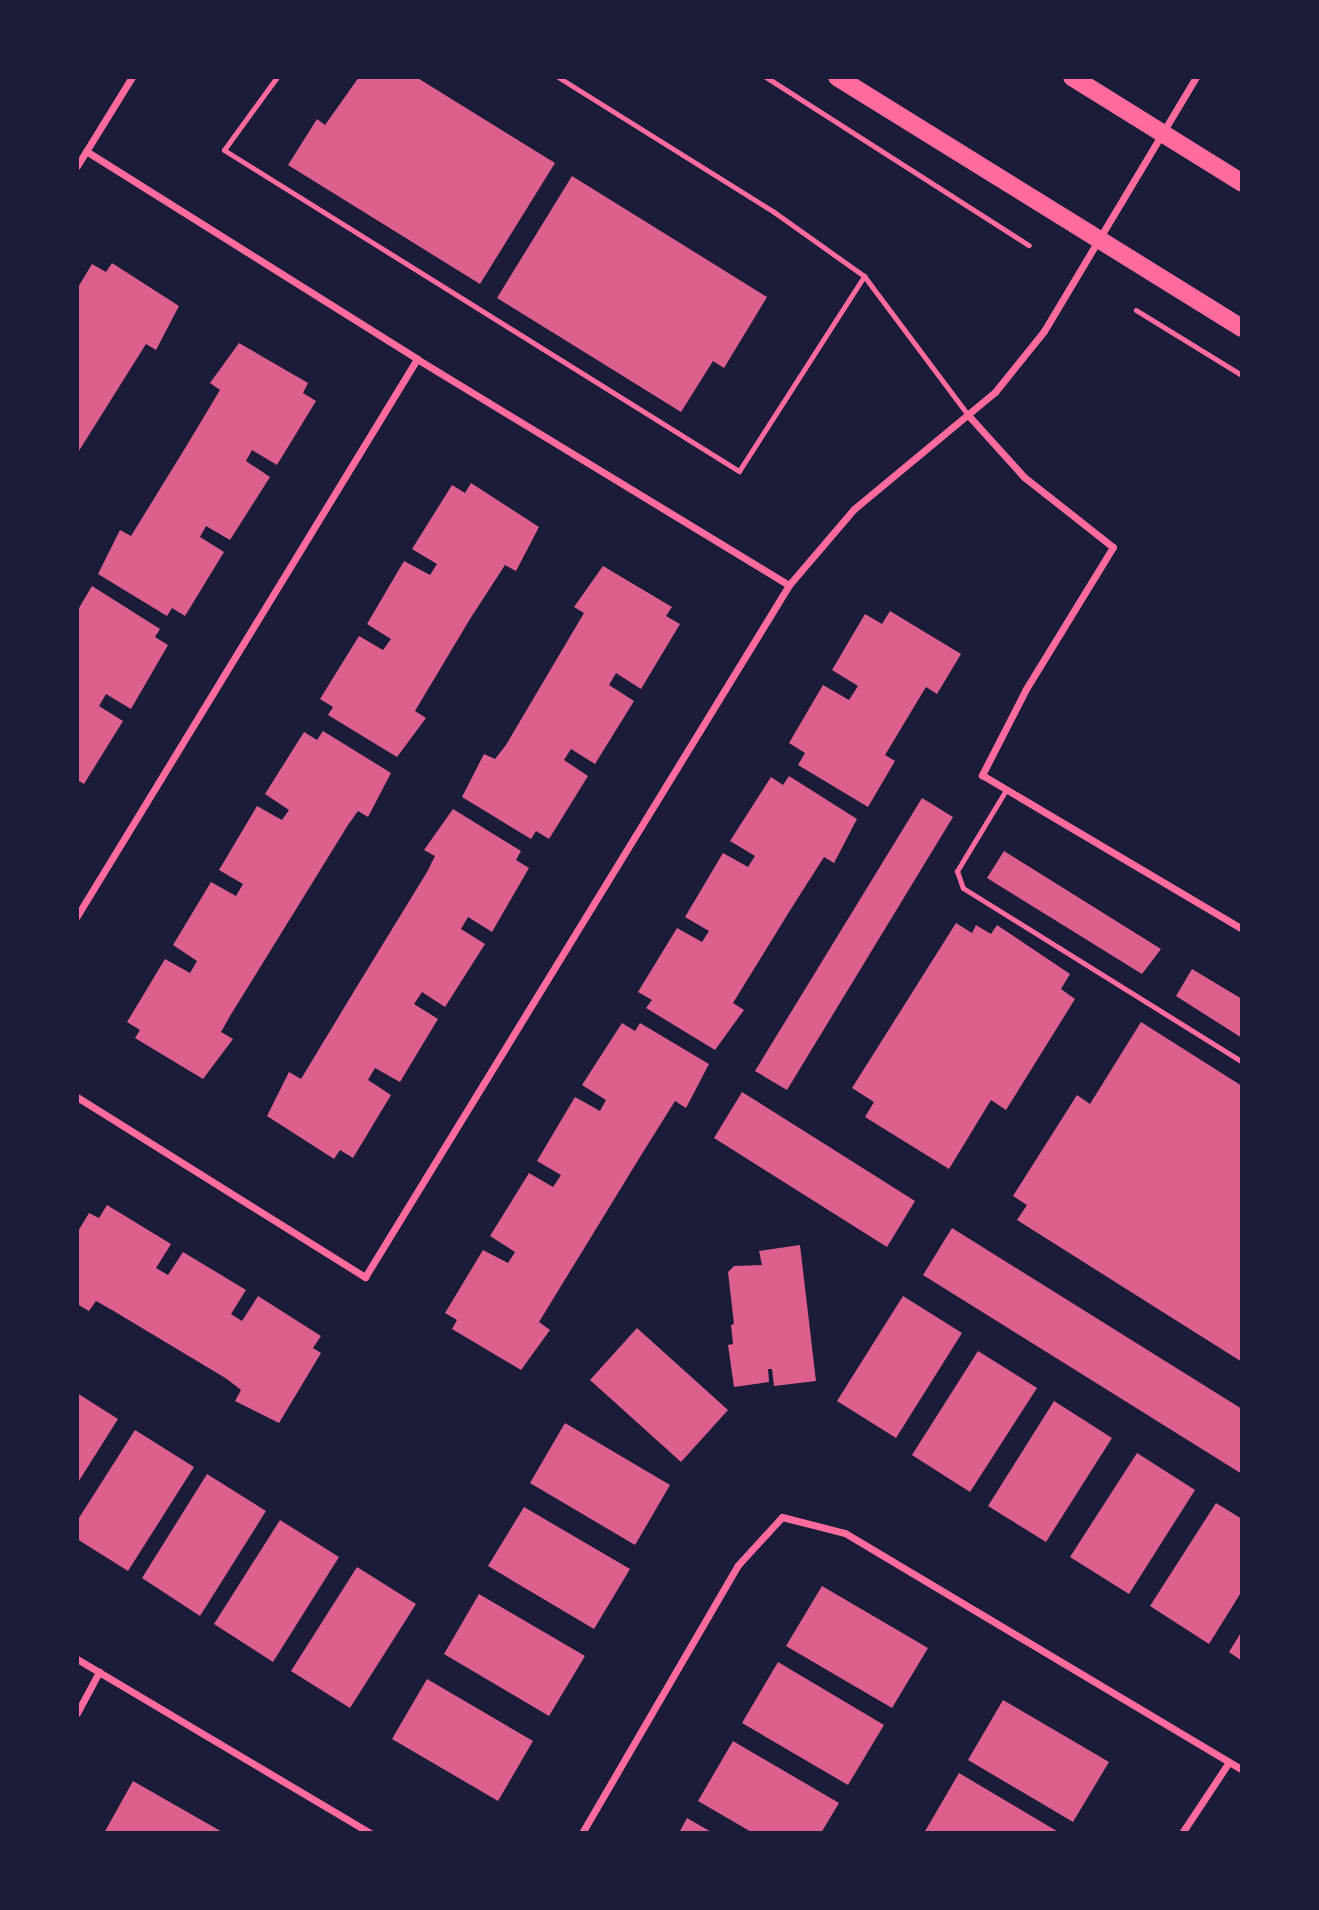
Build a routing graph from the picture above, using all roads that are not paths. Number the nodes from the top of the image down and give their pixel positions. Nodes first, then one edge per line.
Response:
1 (132, 77) edge
2 (277, 77) edge
3 (558, 77) edge
4 (837, 77) edge
5 (1072, 77) edge
6 (1196, 77) edge
7 (1162, 133) junction
8 (86, 151) junction
9 (77, 166) edge
10 (1242, 183) edge
11 (1098, 240) junction
12 (864, 276) junction
13 (1242, 328) edge
14 (417, 359) junction
15 (968, 415) junction
16 (789, 585) junction
17 (1006, 790) junction
18 (77, 916) edge
19 (1242, 929) edge
20 (1242, 1062) edge
21 (77, 1097) edge
22 (77, 1658) edge
23 (99, 1672) junction
24 (77, 1713) edge
25 (1229, 1762) junction
26 (1242, 1770) edge
27 (370, 1833) edge
28 (582, 1833) edge
29 (1182, 1833) edge

1 - 8 street
2 - 12 lane
3 - 12 lane
4 - 11 main road
5 - 7 main road
6 - 7 street
7 - 10 main road
7 - 11 street
8 - 9 street
8 - 14 street
11 - 13 main road
11 - 15 street
12 - 15 lane
14 - 16 street
14 - 18 street
15 - 16 street
15 - 17 street
16 - 21 street
17 - 19 street
17 - 20 lane
22 - 23 street
23 - 24 street
23 - 27 street
25 - 26 street
25 - 28 street
25 - 29 street

